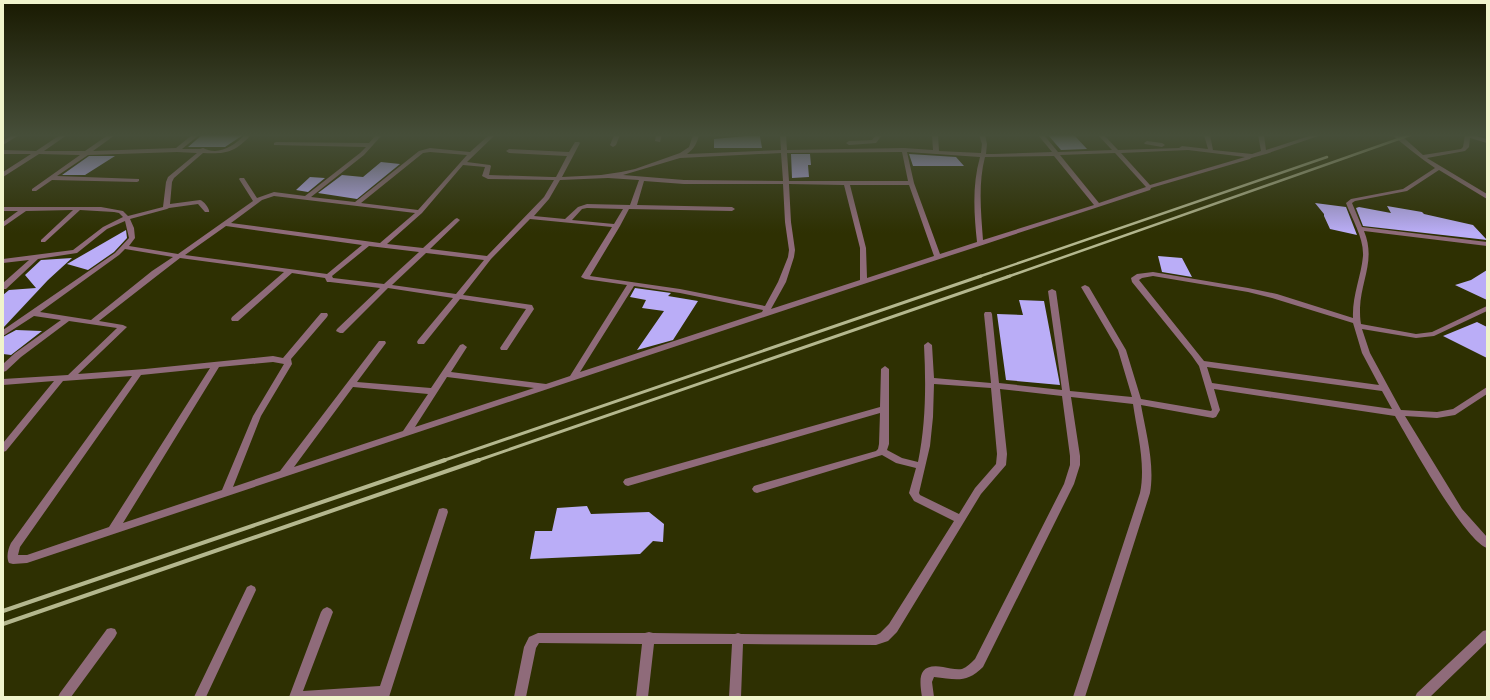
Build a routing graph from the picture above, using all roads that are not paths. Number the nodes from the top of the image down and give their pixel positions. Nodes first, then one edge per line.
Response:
1 (14, 168) edge
2 (66, 168) edge
3 (182, 168) edge
4 (345, 168) edge
5 (401, 168) edge
6 (458, 168) edge
7 (488, 168) edge
8 (564, 168) edge
9 (642, 168) edge
10 (786, 168) edge
11 (908, 168) edge
12 (981, 168) edge
13 (1067, 168) edge
14 (1131, 168) edge
15 (1213, 168) edge
16 (1439, 168) joint
17 (3, 175) edge
18 (608, 176) junction
19 (51, 178) junction
20 (558, 178) junction
21 (242, 179) dead end
22 (642, 179) junction
23 (137, 180) dead end
24 (786, 182) junction
25 (847, 183) junction
26 (911, 184) junction
27 (1149, 187) junction
28 (34, 190) dead end
29 (1487, 197) edge
30 (306, 198) junction
31 (257, 202) junction
32 (356, 204) junction
33 (167, 206) junction
34 (1098, 206) junction
35 (630, 207) junction
36 (3, 209) edge
37 (24, 209) junction
38 (78, 209) junction
39 (732, 209) dead end
40 (207, 211) dead end
41 (420, 212) junction
42 (528, 217) junction
43 (126, 218) junction
44 (457, 220) dead end
45 (567, 221) junction
46 (226, 224) junction
47 (3, 225) edge
48 (617, 226) junction
49 (1360, 229) junction
50 (43, 241) dead end
51 (980, 243) junction
52 (368, 244) junction
53 (1487, 244) edge
54 (382, 245) junction
55 (125, 247) junction
56 (423, 250) junction
57 (180, 256) junction
58 (36, 257) junction
59 (938, 257) junction
60 (489, 258) junction
61 (3, 261) edge
62 (290, 271) junction
63 (328, 276) junction
64 (864, 281) junction
65 (632, 284) junction
66 (386, 286) junction
67 (1084, 287) dead end
68 (3, 288) edge
69 (1052, 291) dead end
70 (459, 296) junction
71 (1487, 308) edge
72 (766, 311) junction
73 (1478, 312) junction
74 (32, 313) junction
75 (988, 314) dead end
76 (324, 315) dead end
77 (1487, 316) edge
78 (68, 318) junction
79 (234, 318) dead end
80 (94, 322) junction
81 (1356, 323) junction
82 (340, 331) dead end
83 (3, 334) edge
84 (421, 342) dead end
85 (382, 343) dead end
86 (928, 345) dead end
87 (463, 347) dead end
88 (504, 348) dead end
89 (286, 360) junction
90 (1201, 363) junction
91 (216, 365) junction
92 (3, 369) edge
93 (885, 369) dead end
94 (138, 373) junction
95 (444, 374) junction
96 (573, 377) junction
97 (65, 378) junction
98 (930, 381) junction
99 (3, 382) edge
100 (351, 384) junction
101 (1208, 385) junction
102 (546, 386) junction
103 (996, 386) junction
104 (1386, 389) junction
105 (1487, 390) edge
106 (432, 391) junction
107 (1067, 394) junction
108 (1136, 401) junction
109 (884, 409) junction
110 (1399, 413) junction
111 (406, 432) junction
112 (3, 450) edge
113 (882, 451) junction
114 (921, 466) junction
115 (284, 473) junction
116 (628, 482) dead end
117 (757, 489) dead end
118 (226, 492) junction
119 (443, 512) dead end
120 (960, 519) junction
121 (113, 530) junction
122 (1487, 544) edge
123 (251, 590) dead end
124 (328, 612) dead end
125 (111, 633) dead end
126 (1487, 635) edge
127 (649, 637) junction
128 (738, 638) junction
129 (384, 695) edge
130 (64, 697) edge
131 (200, 697) edge
132 (295, 697) edge
133 (298, 697) edge
134 (520, 697) edge
135 (642, 697) edge
136 (735, 697) edge
137 (928, 697) edge
138 (1079, 697) edge
139 (1421, 697) edge

1 - 17 street
2 - 19 street
3 - 33 street
4 - 30 street
5 - 32 street
6 - 41 street
7 - 20 street
8 - 20 street
9 - 18 street
10 - 24 street
11 - 26 street
12 - 51 street
13 - 34 street
14 - 27 street
15 - 27 street
16 - 29 street
16 - 49 street
18 - 20 street
18 - 22 street
19 - 23 street
19 - 28 street
20 - 42 street
21 - 31 street
22 - 24 street
22 - 35 street
24 - 25 street
24 - 72 street
25 - 26 street
25 - 64 street
26 - 59 street
27 - 34 street
30 - 31 street
30 - 32 street
31 - 46 street
32 - 41 street
33 - 40 street
33 - 43 street
34 - 51 street
35 - 39 street
35 - 45 street
35 - 48 street
36 - 37 street
37 - 38 street
37 - 47 street
38 - 43 street
38 - 50 street
41 - 54 street
42 - 45 street
42 - 60 street
43 - 55 street
43 - 58 street
44 - 56 street
45 - 48 street
46 - 52 street
46 - 57 street
48 - 65 street
49 - 53 street
49 - 81 street
51 - 59 street
52 - 54 street
52 - 63 street
54 - 56 street
55 - 57 street
55 - 74 street
56 - 60 street
56 - 66 street
57 - 62 street
57 - 80 street
58 - 61 street
58 - 68 street
59 - 64 street
60 - 70 street
62 - 63 street
62 - 79 street
63 - 66 street
64 - 72 street
65 - 72 street
65 - 96 street
66 - 70 street
66 - 82 street
67 - 108 street
69 - 107 street
70 - 84 street
70 - 88 street
71 - 73 street
72 - 96 street
73 - 77 street
73 - 81 street
74 - 78 street
74 - 83 street
75 - 103 street
76 - 89 street
78 - 80 street
78 - 92 street
80 - 97 street
81 - 90 street
81 - 104 street
85 - 100 street
86 - 98 street
87 - 95 street
89 - 91 street
89 - 118 street
90 - 101 street
90 - 104 street
91 - 94 street
91 - 121 street
93 - 109 street
94 - 97 street
94 - 121 street
95 - 102 street
95 - 106 street
96 - 102 street
97 - 99 street
97 - 112 street
98 - 103 street
98 - 114 street
100 - 106 street
100 - 115 street
101 - 108 street
101 - 110 street
102 - 111 street
103 - 107 street
103 - 120 street
104 - 110 street
105 - 110 street
106 - 111 street
107 - 108 street
107 - 137 street
108 - 138 street
109 - 113 street
109 - 116 street
110 - 122 street
111 - 115 street
113 - 114 street
113 - 117 street
114 - 120 street
115 - 118 street
118 - 121 street
119 - 129 street
120 - 128 street
123 - 131 street
124 - 132 street
125 - 130 street
126 - 139 street
127 - 128 street
127 - 134 street
127 - 135 street
128 - 136 street
129 - 133 street

